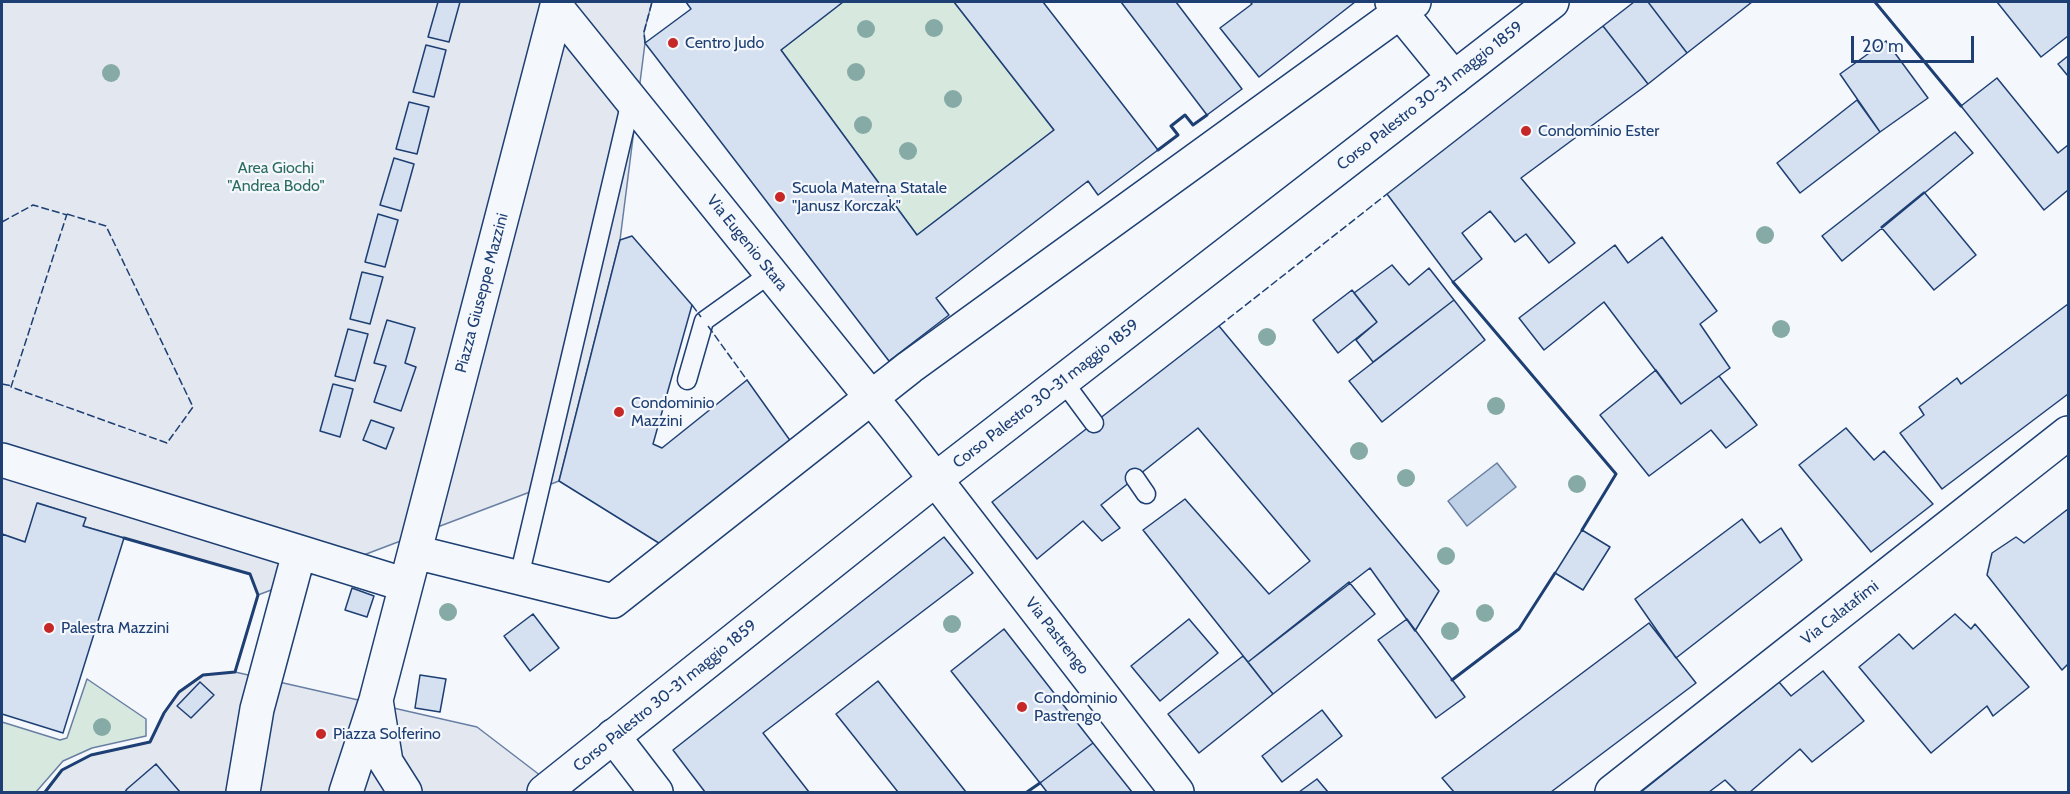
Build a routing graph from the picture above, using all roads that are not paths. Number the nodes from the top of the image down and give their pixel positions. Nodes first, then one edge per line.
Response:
1 (1552, 2) edge
2 (557, 5) edge
3 (1402, 5) edge
4 (1454, 78) junction
5 (631, 101) junction
6 (771, 273) junction
7 (687, 380) dead end
8 (1063, 381) junction
9 (871, 398) junction
10 (1094, 423) dead end
11 (2068, 433) edge
12 (2, 460) edge
13 (1135, 478) dead end
14 (936, 479) junction
15 (1146, 494) dead end
16 (415, 552) junction
17 (299, 553) junction
18 (519, 578) junction
19 (406, 585) junction
20 (376, 700) junction
21 (613, 736) junction
22 (243, 792) edge
23 (346, 792) edge
24 (405, 792) edge
25 (544, 792) edge
26 (656, 792) edge
27 (1177, 792) edge
28 (1612, 792) edge

1 - 4 street, Corso Palestro 30-31 maggio 1859
2 - 5 street, Via Eugenio Stara
2 - 16 street, Piazza Giuseppe Mazzini
3 - 4 street
3 - 9 street
4 - 8 street, Corso Palestro 30-31 maggio 1859
5 - 6 street, Via Eugenio Stara
5 - 18 lane
6 - 7 lane
6 - 9 street, Via Eugenio Stara
8 - 10 lane
8 - 14 street, Corso Palestro 30-31 maggio 1859
9 - 14 street, Via Eugenio Stara
9 - 18 street
11 - 28 street, Via Calatafimi
12 - 17 street
13 - 15 lane
14 - 21 street, Corso Palestro 30-31 maggio 1859
14 - 27 street, Via Pastrengo
16 - 18 street
16 - 19 street, Piazza Giuseppe Mazzini
17 - 19 street
17 - 22 street
19 - 20 street, Piazza Giuseppe Mazzini
20 - 23 street, Piazza Giuseppe Mazzini
20 - 24 street
21 - 25 street, Corso Palestro 30-31 maggio 1859
21 - 26 street

